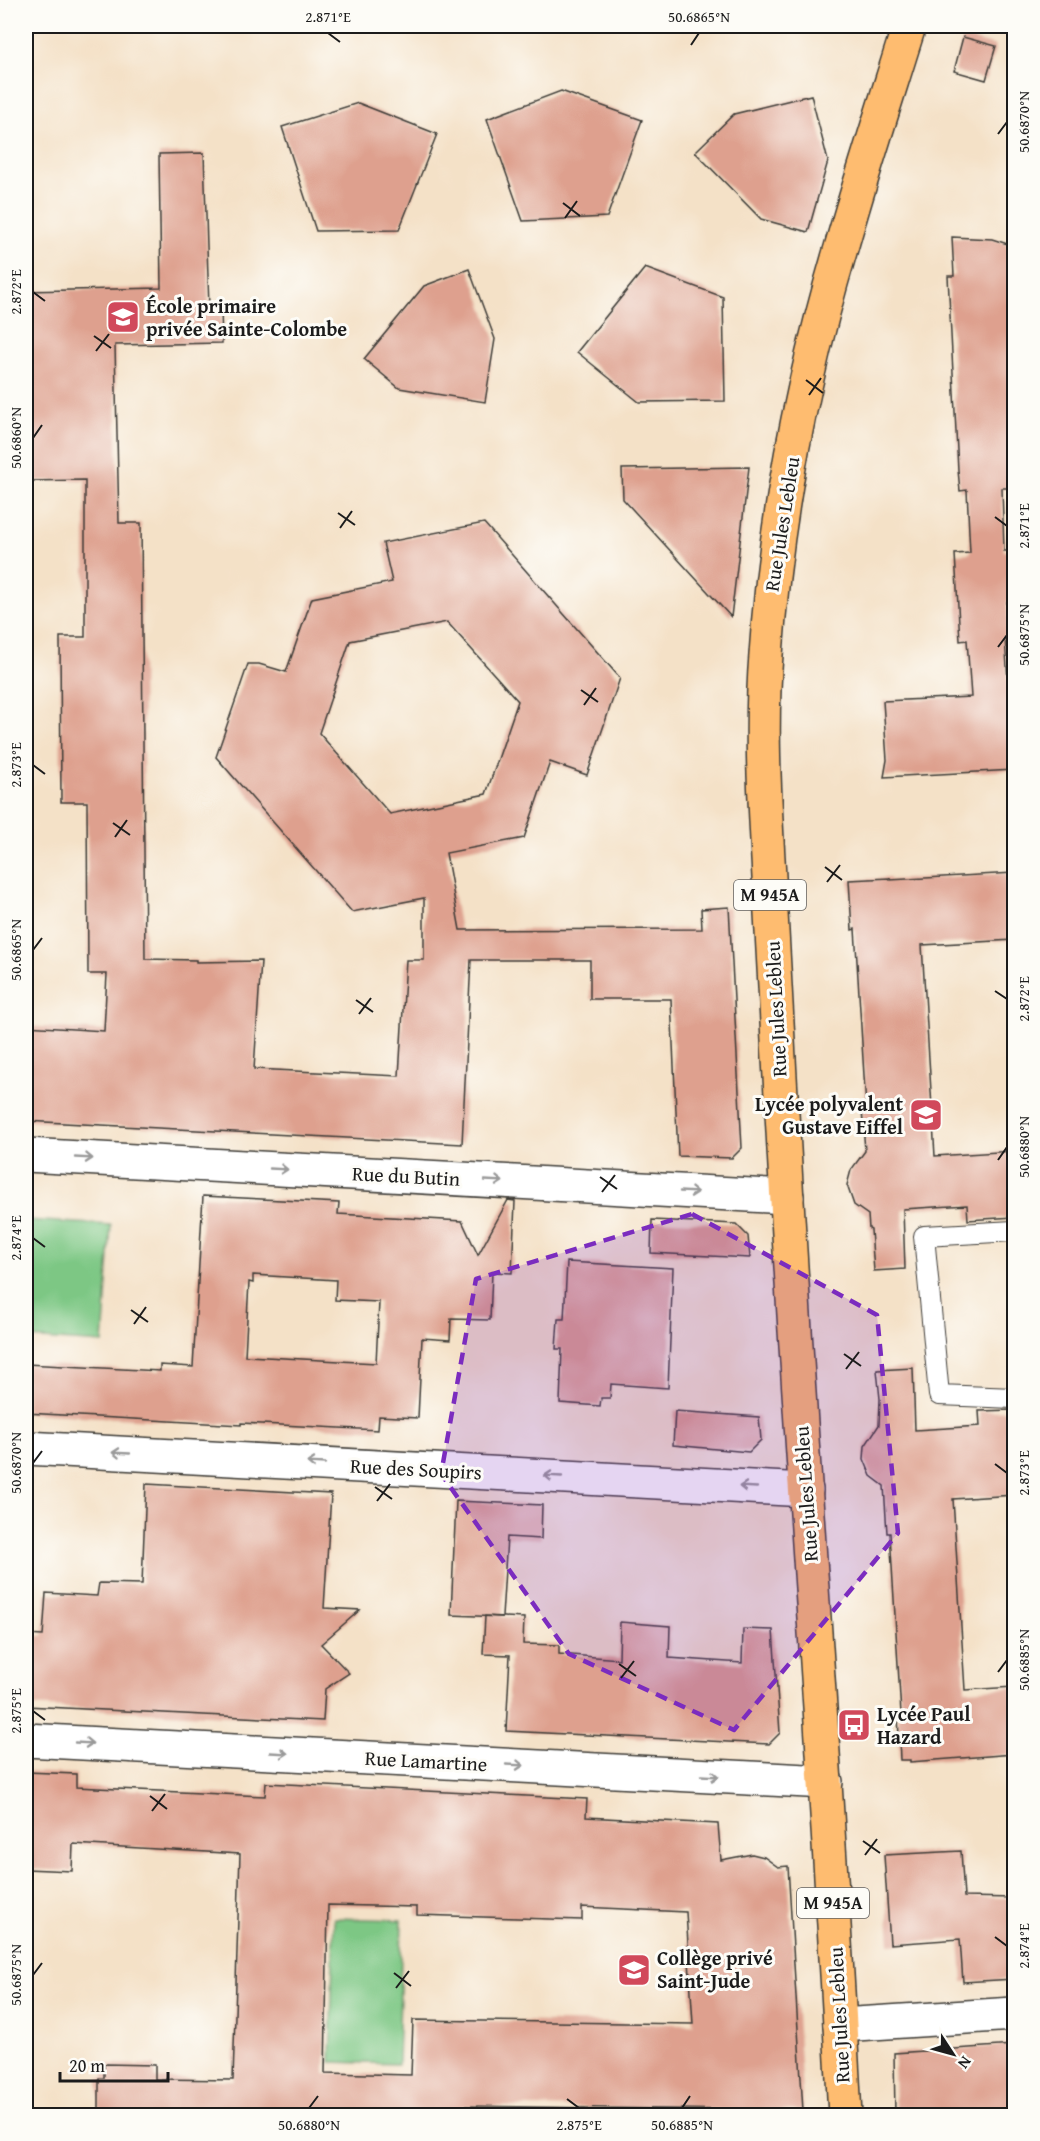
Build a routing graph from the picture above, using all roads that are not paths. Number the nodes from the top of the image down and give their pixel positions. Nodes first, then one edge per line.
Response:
1 (909, 26) edge
2 (26, 1155) edge
3 (787, 1197) junction
4 (1014, 1231) edge
5 (1014, 1398) edge
6 (26, 1448) edge
7 (806, 1490) junction
8 (26, 1740) edge
9 (825, 1782) junction
10 (1014, 2014) edge
11 (840, 2025) junction
12 (845, 2115) edge

1 - 3 main road, Rue Jules Lebleu / M 945A
2 -> 3 street, Rue du Butin
3 - 7 main road, Rue Jules Lebleu / M 945A
4 - 5 lane
7 -> 6 street, Rue des Soupirs
7 - 9 main road, Rue Jules Lebleu / M 945A
8 -> 9 street, Rue Lamartine
9 - 11 main road, Rue Jules Lebleu / M 945A
10 - 11 street
11 - 12 main road, Rue Jules Lebleu / M 945A

